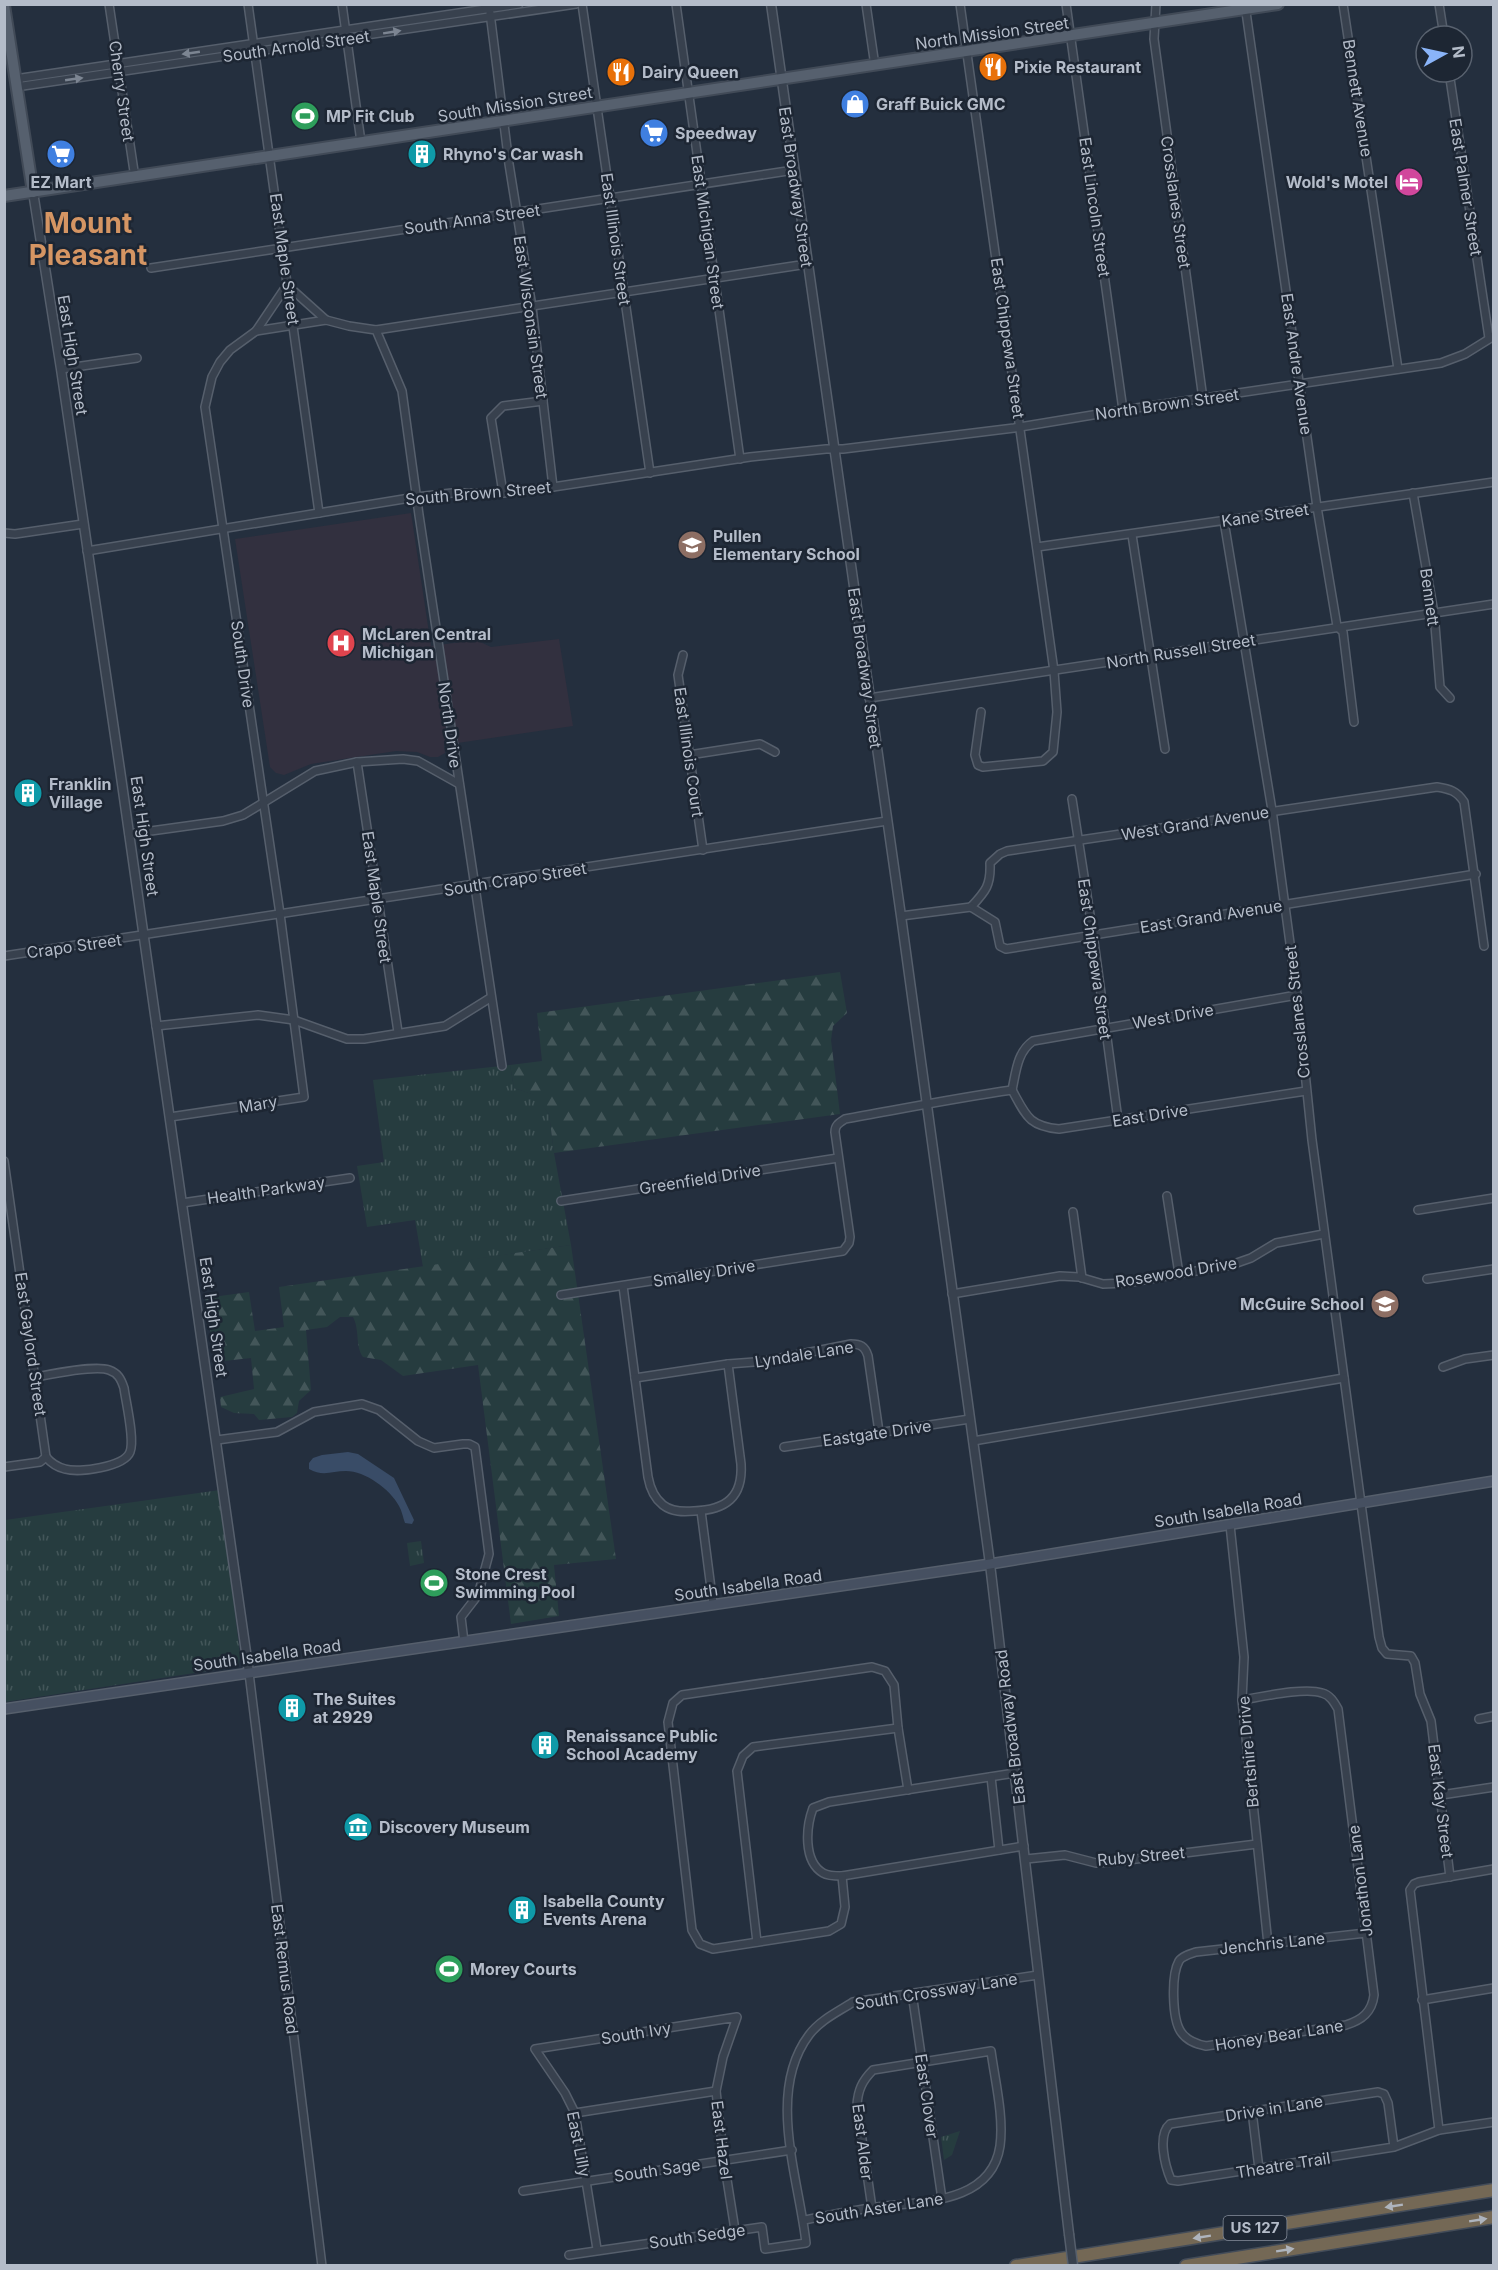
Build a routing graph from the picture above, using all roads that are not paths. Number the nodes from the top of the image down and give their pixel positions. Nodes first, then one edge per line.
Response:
1 (109, 4) edge
2 (248, 4) edge
3 (342, 4) edge
4 (519, 4) edge
5 (576, 4) edge
6 (582, 4) edge
7 (676, 4) edge
8 (771, 4) edge
9 (866, 4) edge
10 (960, 4) edge
11 (1066, 4) edge
12 (1156, 4) edge
13 (1278, 4) edge
14 (1344, 4) edge
15 (1439, 4) edge
16 (4, 5) edge
17 (1245, 7) edge
18 (489, 10) edge
19 (1155, 24) junction
20 (1442, 24) edge
21 (346, 30) junction
22 (1071, 36) junction
23 (348, 39) junction
24 (255, 48) junction
25 (967, 51) junction
26 (118, 64) junction
27 (875, 66) junction
28 (120, 72) junction
29 (782, 79) junction
30 (16, 83) junction
31 (1451, 84) edge
32 (689, 93) junction
33 (597, 107) junction
34 (504, 121) junction
35 (361, 142) junction
36 (271, 157) junction
37 (794, 170) junction
38 (135, 178) junction
39 (702, 185) junction
40 (33, 192) junction
41 (4, 196) edge
42 (610, 199) junction
43 (517, 213) junction
44 (283, 248) junction
45 (807, 264) junction
46 (150, 268) dead end
47 (714, 278) junction
48 (287, 285) junction
49 (624, 292) junction
50 (532, 307) junction
51 (326, 320) junction
52 (293, 324) junction
53 (376, 330) junction
54 (256, 331) junction
55 (1491, 337) edge
56 (137, 358) dead end
57 (61, 369) junction
58 (1398, 369) junction
59 (1300, 385) junction
60 (1203, 399) junction
61 (543, 401) junction
62 (1123, 410) junction
63 (1021, 427) junction
64 (834, 449) junction
65 (740, 459) junction
66 (650, 473) junction
67 (1494, 482) edge
68 (553, 487) junction
69 (502, 492) junction
70 (1413, 493) junction
71 (416, 497) junction
72 (1317, 507) junction
73 (319, 513) junction
74 (1224, 521) junction
75 (83, 524) junction
76 (224, 528) junction
77 (4, 533) edge
78 (1132, 535) junction
79 (1037, 547) junction
80 (87, 551) junction
81 (1494, 604) edge
82 (1434, 613) junction
83 (1337, 626) junction
84 (1244, 641) junction
85 (683, 655) dead end
86 (1151, 655) junction
87 (1054, 671) junction
88 (869, 698) junction
89 (1450, 698) dead end
90 (981, 712) dead end
91 (1354, 722) dead end
92 (1165, 749) dead end
93 (775, 752) dead end
94 (689, 755) junction
95 (357, 762) junction
96 (459, 784) junction
97 (1072, 799) dead end
98 (263, 802) junction
99 (1272, 810) junction
100 (887, 821) junction
101 (129, 834) junction
102 (1078, 842) junction
103 (704, 850) junction
104 (1476, 874) junction
105 (475, 885) junction
106 (378, 899) junction
107 (1285, 904) junction
108 (971, 907) junction
109 (280, 914) junction
110 (901, 915) junction
111 (1093, 934) junction
112 (144, 936) junction
113 (1484, 946) dead end
114 (4, 956) edge
115 (1297, 995) junction
116 (490, 998) junction
117 (294, 1020) junction
118 (156, 1026) junction
119 (1105, 1027) junction
120 (398, 1032) junction
121 (298, 1054) joint
122 (502, 1066) dead end
123 (1012, 1090) junction
124 (1306, 1091) junction
125 (927, 1105) junction
126 (170, 1117) junction
127 (1118, 1120) junction
128 (838, 1158) junction
129 (4, 1161) edge
130 (350, 1178) dead end
131 (938, 1190) joint
132 (1167, 1196) dead end
133 (1494, 1198) edge
134 (561, 1201) dead end
135 (182, 1203) junction
136 (1418, 1210) dead end
137 (1073, 1212) dead end
138 (1324, 1234) junction
139 (1494, 1269) edge
140 (1179, 1274) junction
141 (1082, 1278) junction
142 (1427, 1279) dead end
143 (622, 1286) junction
144 (952, 1294) junction
145 (561, 1295) dead end
146 (1494, 1355) edge
147 (728, 1364) junction
148 (1443, 1367) dead end
149 (36, 1377) junction
150 (635, 1378) junction
151 (1344, 1378) junction
152 (970, 1419) junction
153 (879, 1432) junction
154 (217, 1440) junction
155 (973, 1441) junction
156 (784, 1447) dead end
157 (46, 1457) junction
158 (4, 1467) edge
159 (1494, 1481) edge
160 (1360, 1504) junction
161 (701, 1511) junction
162 (1230, 1525) junction
163 (990, 1564) junction
164 (713, 1604) junction
165 (464, 1642) junction
166 (249, 1673) junction
167 (1242, 1700) junction
168 (4, 1709) edge
169 (1494, 1716) edge
170 (1479, 1719) dead end
171 (898, 1728) junction
172 (1015, 1773) junction
173 (991, 1777) junction
174 (1494, 1787) edge
175 (908, 1790) junction
176 (1441, 1795) junction
177 (1257, 1844) junction
178 (1024, 1846) junction
179 (999, 1850) junction
180 (1026, 1859) junction
181 (1494, 1869) edge
182 (842, 1876) junction
183 (1450, 1877) junction
184 (1366, 1933) junction
185 (758, 1942) junction
186 (1268, 1944) junction
187 (1038, 1975) junction
188 (1494, 1988) edge
189 (912, 1993) junction
190 (1422, 2000) junction
191 (1368, 2013) joint
192 (737, 2017) joint
193 (1189, 2040) joint
194 (535, 2049) joint
195 (921, 2061) junction
196 (716, 2091) junction
197 (1252, 2111) junction
198 (575, 2113) junction
199 (1494, 2122) edge
200 (1438, 2130) junction
201 (1394, 2147) junction
202 (792, 2150) junction
203 (723, 2161) junction
204 (1259, 2169) junction
205 (586, 2180) junction
206 (1171, 2180) joint
207 (1494, 2183) edge
208 (1494, 2190) edge
209 (523, 2192) dead end
210 (942, 2199) junction
211 (1427, 2201) junction
212 (872, 2208) junction
213 (1494, 2217) edge
214 (804, 2220) junction
215 (735, 2230) junction
216 (597, 2249) junction
217 (569, 2255) dead end
218 (322, 2265) edge
219 (1016, 2265) edge
220 (1073, 2265) edge
221 (1186, 2265) edge

1 - 26 street, Cherry Street
2 - 24 street, East Maple Street
3 - 21 street
4 - 18 street, South Arnold Street
5 - 18 street, South Arnold Street
6 - 33 street, East Illinois Street
7 - 32 street, East Michigan Street
8 - 29 street, East Broadway Street
9 - 27 street
10 - 25 street, East Chippewa Street
11 - 22 street, East Lincoln Street
12 - 19 street, Crosslanes Street
13 - 17 main road, North Mission Street
14 - 58 street, Bennett Avenue
15 - 20 street
16 - 30 main road, East High Street
17 - 19 main road, North Mission Street
17 - 59 street, East Andre Avenue
18 - 21 street, South Arnold Street
23 -> 18 street, South Arnold Street
18 - 34 street, East Wisconsin Street
19 - 22 main road, North Mission Street
19 - 60 street, Crosslanes Street
21 - 23 street
21 - 24 street, South Arnold Street
22 - 25 main road, North Mission Street
22 - 62 street, East Lincoln Street
23 - 24 street, South Arnold Street
23 - 35 street
24 -> 26 street, South Arnold Street
24 - 28 street, South Arnold Street
24 - 36 street, East Maple Street
25 - 27 main road, North Mission Street
25 - 63 street, East Chippewa Street
26 - 28 street, Cherry Street
26 - 30 street, South Arnold Street
27 - 29 main road, North Mission Street
30 -> 28 street, South Arnold Street
28 - 38 street, Cherry Street
29 - 32 main road, South Mission Street
29 - 37 street, East Broadway Street
30 - 40 main road, East High Street
31 - 55 street, East Palmer Street
32 - 33 main road, South Mission Street
32 - 39 street, East Michigan Street
33 - 34 main road, South Mission Street
33 - 42 street, East Illinois Street
34 - 35 main road, South Mission Street
34 - 43 street, East Wisconsin Street
35 - 36 main road, South Mission Street
36 - 38 main road, South Mission Street
36 - 44 street, East Maple Street
37 - 39 street, South Anna Street
37 - 45 street, East Broadway Street
38 - 40 main road, South Mission Street
39 - 42 street, South Anna Street
39 - 47 street, East Michigan Street
40 - 41 main road, South Mission Street
40 - 57 street, East High Street
42 - 43 street, South Anna Street
42 - 49 street, East Illinois Street
43 - 44 street, South Anna Street
43 - 50 street, East Wisconsin Street
44 - 46 street, South Anna Street
44 - 48 street, East Maple Street
45 - 47 street
45 - 64 street, East Broadway Street
47 - 49 street
47 - 65 street, East Michigan Street
48 - 51 street
48 - 52 street, East Maple Street
48 - 54 street
49 - 50 street
49 - 66 street, East Illinois Street
50 - 53 street
50 - 61 street, East Wisconsin Street
51 - 52 street
51 - 53 street
52 - 54 street, South Drive
52 - 73 street, East Maple Street
53 - 71 street, North Drive
54 - 76 street, South Drive
55 - 58 street, North Brown Street
56 - 57 street
57 - 75 street, East High Street
58 - 59 street, North Brown Street
59 - 60 street, North Brown Street
59 - 72 street, East Andre Avenue
60 - 62 street, North Brown Street
61 - 68 street, East Wisconsin Street
61 - 69 street
62 - 63 street, North Brown Street
63 - 64 street, North Brown Street
63 - 79 street, East Chippewa Street
64 - 65 street, South Brown Street
64 - 88 street, East Broadway Street
65 - 66 street, South Brown Street
66 - 68 street, South Brown Street
67 - 70 street, Kane Street
68 - 69 street, South Brown Street
69 - 71 street, South Brown Street
70 - 72 street, Kane Street
70 - 82 street, Bennett
71 - 73 street, South Brown Street
71 - 96 street, North Drive
72 - 74 street, Kane Street
72 - 83 street, East Andre Avenue
73 - 76 street, South Brown Street
74 - 78 street, Kane Street
74 - 84 street, Crosslanes Street
75 - 77 street
75 - 80 street, East High Street
76 - 80 street, South Brown Street
76 - 98 street, South Drive
78 - 79 street, Kane Street
78 - 86 street
79 - 87 street, East Chippewa Street
80 - 101 street, East High Street
81 - 82 street, North Russell Street
82 - 83 street, North Russell Street
82 - 89 street, Bennett
83 - 84 street, North Russell Street
83 - 91 street, East Andre Avenue
84 - 86 street, North Russell Street
84 - 99 street, Crosslanes Street
85 - 94 street, East Illinois Court
86 - 87 street, North Russell Street
86 - 92 street
87 - 88 street, North Russell Street
87 - 90 street, East Chippewa Street
88 - 100 street, East Broadway Street
93 - 94 street
94 - 103 street, East Illinois Court
95 - 96 street
95 - 98 street
95 - 106 street, East Maple Street
96 - 105 street, North Drive
97 - 102 street, East Chippewa Street
98 - 101 street
98 - 109 street, South Drive
99 - 102 street, West Grand Avenue
99 - 104 street, West Grand Avenue
99 - 107 street, Crosslanes Street
100 - 103 street, South Crapo Street
100 - 110 street, East Broadway Street
101 - 112 street, East High Street
102 - 108 street, West Grand Avenue
102 - 111 street, East Chippewa Street
103 - 105 street, South Crapo Street
104 - 107 street, East Grand Avenue
104 - 113 street
105 - 106 street, South Crapo Street
105 - 116 street, North Drive
106 - 109 street, South Crapo Street
106 - 120 street, East Maple Street
107 - 111 street, East Grand Avenue
107 - 115 street, Crosslanes Street
108 - 110 street
108 - 111 street, East Grand Avenue
109 - 112 street, South Crapo Street
109 - 117 street, South Drive
110 - 125 street, East Broadway Street
111 - 119 street, East Chippewa Street
112 - 114 street, Crapo Street
112 - 118 street, East High Street
115 - 119 street, West Drive
115 - 124 street, Crosslanes Street
116 - 120 street
116 - 122 street, North Drive
117 - 118 street
117 - 120 street
117 - 121 street, South Drive
118 - 126 street, East High Street
119 - 123 street, West Drive
119 - 127 street, East Chippewa Street
121 - 126 street, Mary
123 - 125 street
123 - 127 street, East Drive
124 - 127 street, East Drive
124 - 138 street, Crosslanes Street
125 - 128 street
125 - 131 street, East Broadway Street
126 - 135 street, East High Street
128 - 134 street, Greenfield Drive
128 - 143 street, Smalley Drive
129 - 149 street, East Gaylord Street
130 - 135 street, Health Parkway
131 - 144 street, East Broadway Road
132 - 140 street
133 - 136 street
135 - 154 street, East High Street
137 - 141 street
138 - 140 street, Rosewood Drive
138 - 151 street, Crosslanes Street
139 - 142 street
140 - 141 street, Rosewood Drive
141 - 144 street, Rosewood Drive
143 - 145 street, Smalley Drive
143 - 150 street
144 - 152 street, East Broadway Road
146 - 148 street
147 - 150 street
147 - 153 street, Lyndale Lane
147 - 161 street
149 - 157 street, East Gaylord Street
149 - 157 street
150 - 161 street
151 - 155 street
151 - 160 street, Crosslanes Street
152 - 153 street, Eastgate Drive
152 - 155 street, East Broadway Road
153 - 156 street, Eastgate Drive
154 - 165 street
154 - 166 street, East High Street
155 - 163 street, East Broadway Road
157 - 158 street
159 - 160 main road, South Isabella Road
160 - 162 main road, South Isabella Road
160 - 176 street, East Kay Street
161 - 164 street
162 - 163 main road, South Isabella Road
162 - 167 street, Bertshire Drive
163 - 164 main road, South Isabella Road
163 - 172 street, East Broadway Road
164 - 165 main road, South Isabella Road
165 - 166 main road, South Isabella Road
166 - 168 main road, South Isabella Road
166 - 218 street, East Remus Road
167 - 177 street, Bertshire Drive
167 - 184 street, Jonathon Lane
169 - 170 street
171 - 175 street
171 - 185 street
171 - 185 street
172 - 173 street
172 - 178 street, East Broadway Road
173 - 175 street
173 - 179 street
174 - 176 street
175 - 182 street
176 - 183 street, East Kay Street
177 - 180 street, Ruby Street
177 - 186 street, Bertshire Drive
178 - 179 street
178 - 180 street, East Broadway Road
179 - 182 street
180 - 187 street, East Broadway Road
181 - 183 street
182 - 185 street
183 - 190 street, East Kay Street
184 - 186 street, Jenchris Lane
184 - 191 street, Jonathon Lane
186 - 193 street, Jenchris Lane
187 - 189 street, South Crossway Lane
187 - 220 street, East Broadway Road, bridge
188 - 190 street
189 - 195 street, East Clover
189 - 202 street, South Crossway Lane
190 - 200 street, East Kay Street
191 - 193 street, Honey Bear Lane
192 - 194 street, South Ivy
192 - 196 street, East Hazel
194 - 198 street, East Lilly
195 - 210 street, East Clover
195 - 210 street, South Aster Lane
195 - 212 street, East Alder
196 - 198 street
196 - 203 street, East Hazel
197 - 201 street, Drive in Lane
197 - 204 street
197 - 206 street, Drive in Lane
198 - 205 street, East Lilly
199 - 200 street, Theatre Trail
200 - 201 street, Theatre Trail
201 - 204 street, Theatre Trail
202 - 203 street, South Sage
202 - 214 street
203 - 205 street, South Sage
203 - 215 street, East Hazel
204 - 206 street, Theatre Trail
205 - 209 street, South Sage
205 - 216 street, East Lilly
207 - 211 highway
208 - 211 highway, US 127
210 - 212 street, South Aster Lane
211 -> 219 highway, US 127
212 - 214 street, South Aster Lane
221 -> 213 highway, US 127
214 - 215 street, South Sedge
215 - 216 street, South Sedge
216 - 217 street, South Sedge

